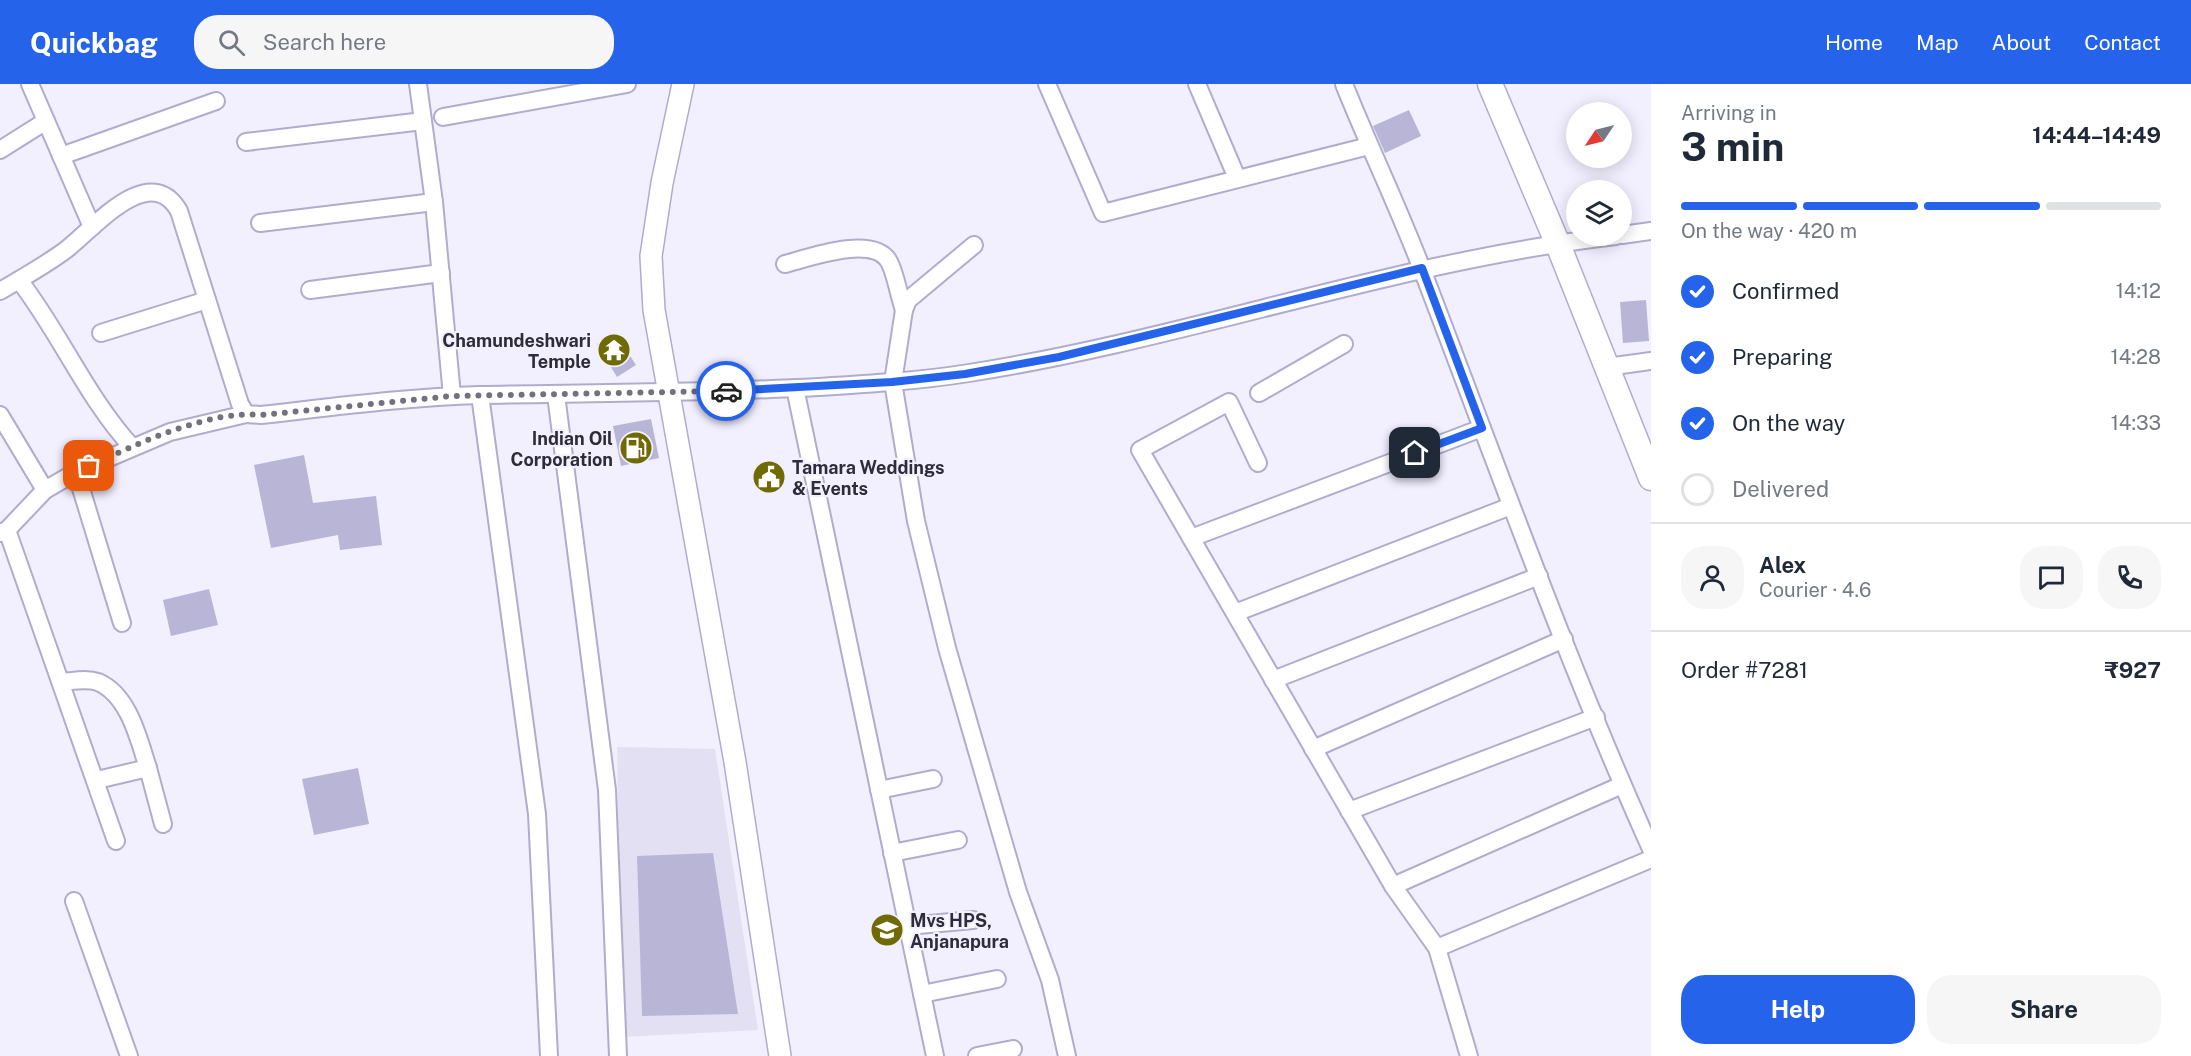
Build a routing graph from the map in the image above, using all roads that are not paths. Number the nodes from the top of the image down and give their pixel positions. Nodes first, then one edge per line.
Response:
1 (32, 84) edge
2 (418, 84) edge
3 (627, 84) edge
4 (683, 84) edge
5 (1047, 84) edge
6 (1197, 84) edge
7 (1344, 84) edge
8 (1490, 84) edge
9 (570, 89) edge
10 (216, 101) dead end
11 (443, 117) dead end
12 (46, 121) junction
13 (423, 121) junction
14 (246, 142) dead end
15 (1369, 146) junction
16 (0, 150) edge
17 (61, 156) junction
18 (1237, 178) junction
19 (434, 202) junction
20 (260, 223) dead end
21 (92, 227) junction
22 (1651, 231) edge
23 (1632, 234) edge
24 (1566, 241) edge
25 (1557, 242) junction
26 (974, 245) dead end
27 (785, 264) dead end
28 (1422, 268) junction
29 (441, 273) junction
30 (19, 280) junction
31 (310, 290) dead end
32 (0, 291) edge
33 (207, 300) junction
34 (904, 310) junction
35 (101, 333) dead end
36 (1344, 344) dead end
37 (1651, 361) edge
38 (1607, 367) junction
39 (892, 382) junction
40 (795, 388) junction
41 (1259, 393) dead end
42 (668, 394) junction
43 (480, 395) junction
44 (556, 395) junction
45 (452, 396) junction
46 (246, 414) junction
47 (0, 415) edge
48 (1482, 428) junction
49 (132, 447) junction
50 (1257, 463) dead end
51 (76, 472) junction
52 (1651, 478) edge
53 (45, 490) junction
54 (1511, 506) junction
55 (3, 531) edge
56 (1191, 538) junction
57 (1539, 576) junction
58 (1235, 613) junction
59 (122, 623) dead end
60 (1564, 639) junction
61 (1274, 680) junction
62 (62, 682) junction
63 (1596, 717) junction
64 (1313, 749) junction
65 (148, 768) junction
66 (933, 778) dead end
67 (97, 780) junction
68 (1622, 785) junction
69 (879, 790) junction
70 (1349, 811) junction
71 (163, 824) dead end
72 (958, 840) dead end
73 (116, 841) dead end
74 (1651, 849) edge
75 (892, 853) junction
76 (1651, 859) edge
77 (1393, 886) junction
78 (74, 901) dead end
79 (973, 920) dead end
80 (908, 926) junction
81 (1437, 948) junction
82 (996, 979) dead end
83 (922, 994) junction
84 (1013, 1049) dead end
85 (129, 1056) edge
86 (549, 1056) edge
87 (618, 1056) edge
88 (780, 1056) edge
89 (935, 1056) edge
90 (977, 1056) edge
91 (1067, 1056) edge
92 (1470, 1056) edge

1 - 12 street
2 - 13 street
3 - 9 street
4 - 42 street
5 - 18 street
6 - 18 street
7 - 15 street
8 - 25 main road
9 - 11 street
10 - 17 street
12 - 16 street
12 - 17 street
13 - 14 street
13 - 19 street
15 - 18 street
15 - 28 street
17 - 21 street
19 - 20 street
19 - 29 street
21 - 30 street
21 - 33 street
22 - 23 street
24 - 25 street
25 - 28 street
25 - 38 main road
26 - 34 street
27 - 34 street
28 - 39 street
28 - 48 street
29 - 31 street
29 - 45 street
30 - 32 street
30 - 49 street
33 - 35 street
33 - 46 street
34 - 39 street
36 - 41 street
37 - 38 street
38 - 52 main road
39 - 40 street
39 - 91 street
40 - 42 street
40 - 69 street
42 - 44 street
42 - 88 street
43 - 44 street
43 - 45 street
43 - 86 street
44 - 87 street
45 - 46 street
46 - 49 street
47 - 53 street
48 - 54 street
48 - 56 street
49 - 51 street
50 - 56 street
51 - 53 street
51 - 59 street
53 - 55 street
54 - 57 street
54 - 58 street
55 - 62 street
56 - 58 street
57 - 60 street
57 - 61 street
58 - 61 street
60 - 63 street
60 - 64 street
61 - 64 street
62 - 65 street
62 - 67 street
63 - 68 street
63 - 70 street
64 - 70 street
65 - 67 street
65 - 71 street
66 - 69 street
67 - 73 street
68 - 74 street
68 - 77 street
69 - 75 street
70 - 77 street
72 - 75 street
75 - 80 street
76 - 81 street
77 - 81 street
78 - 85 street
79 - 80 street
80 - 83 street
81 - 92 street
82 - 83 street
83 - 89 street
84 - 90 street

